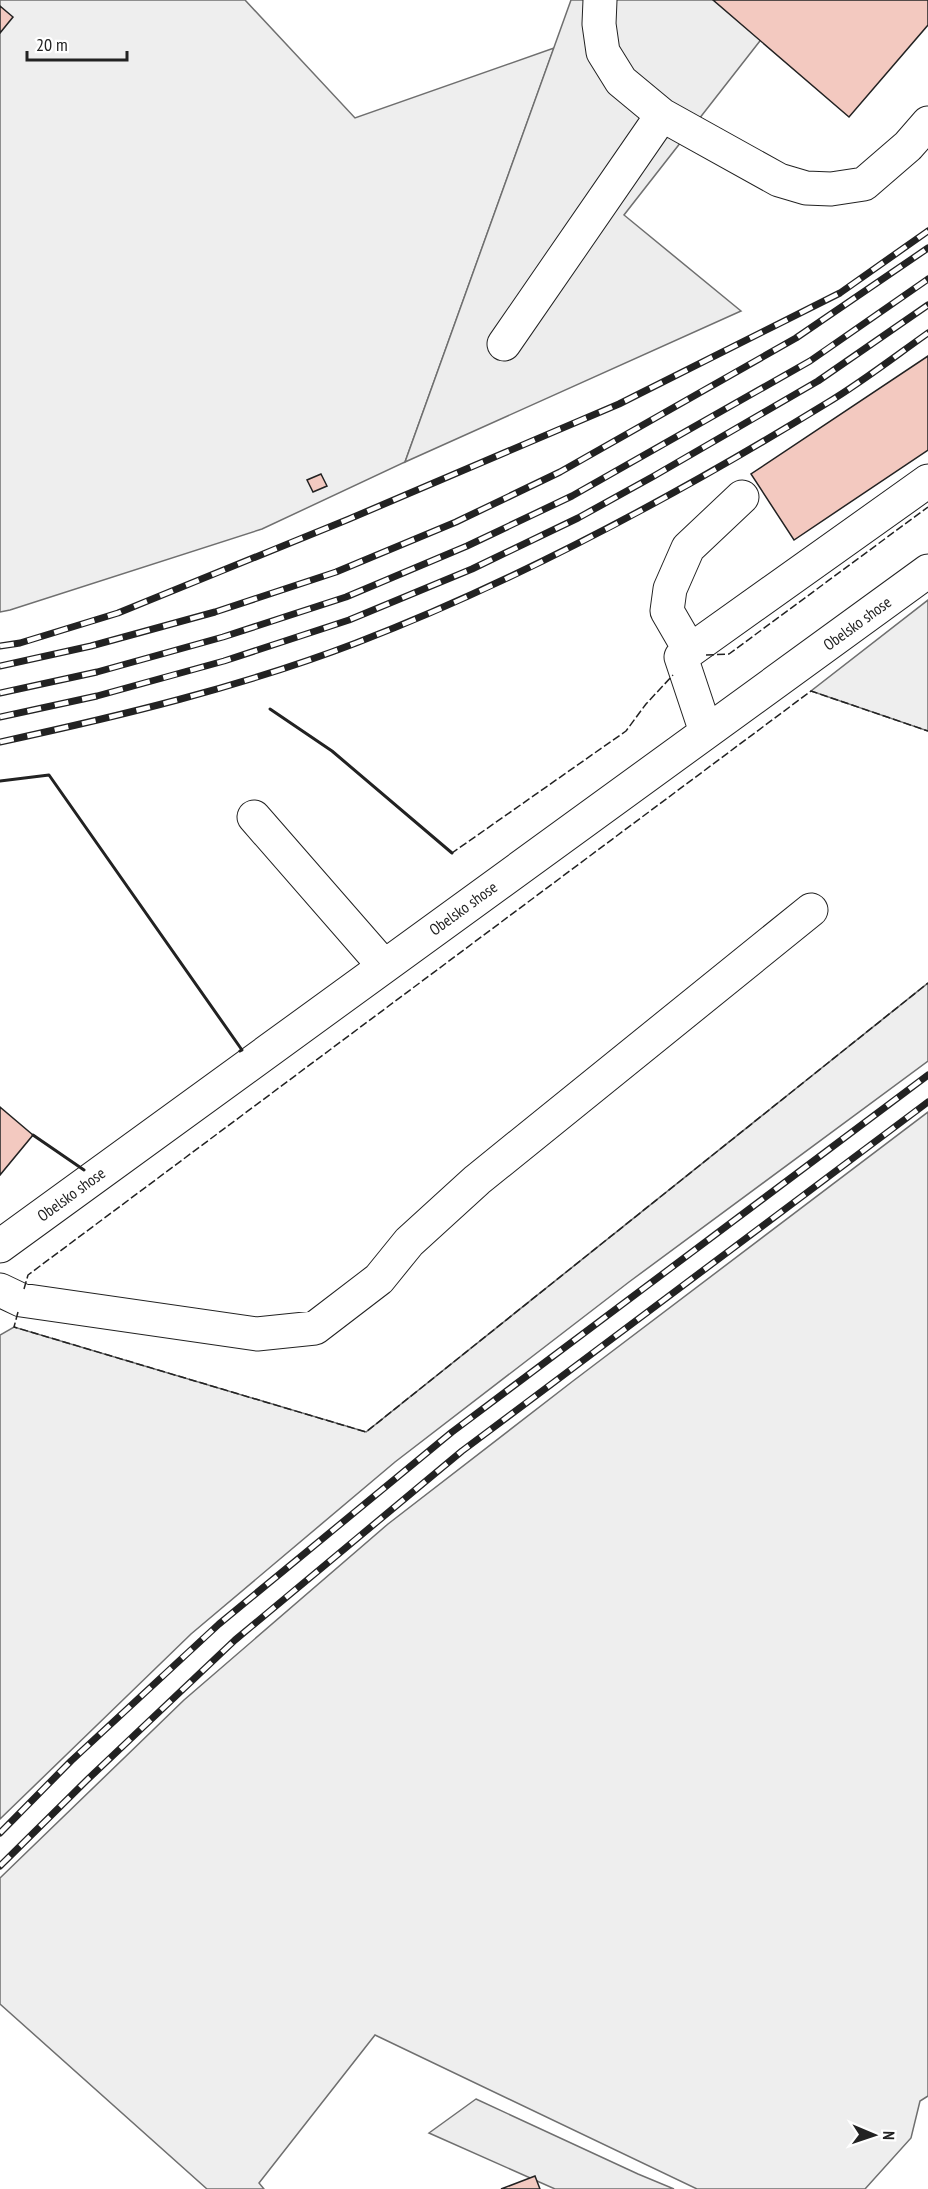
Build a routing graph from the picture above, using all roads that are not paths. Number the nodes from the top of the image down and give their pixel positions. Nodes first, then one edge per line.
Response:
1 (600, 0) edge
2 (662, 115) junction
3 (928, 123) edge
4 (504, 344) dead end
5 (928, 481) edge
6 (742, 497) dead end
7 (928, 571) edge
8 (689, 650) junction
9 (706, 732) junction
10 (254, 817) dead end
11 (811, 910) dead end
12 (384, 966) junction
13 (0, 1246) edge
14 (0, 1290) edge

1 - 2 street
2 - 3 street
2 - 4 street
5 - 8 street
6 - 8 street
7 - 9 street, Obelsko shose
8 - 9 street
9 - 12 street, Obelsko shose
10 - 12 street
11 - 14 street
12 - 13 street, Obelsko shose

